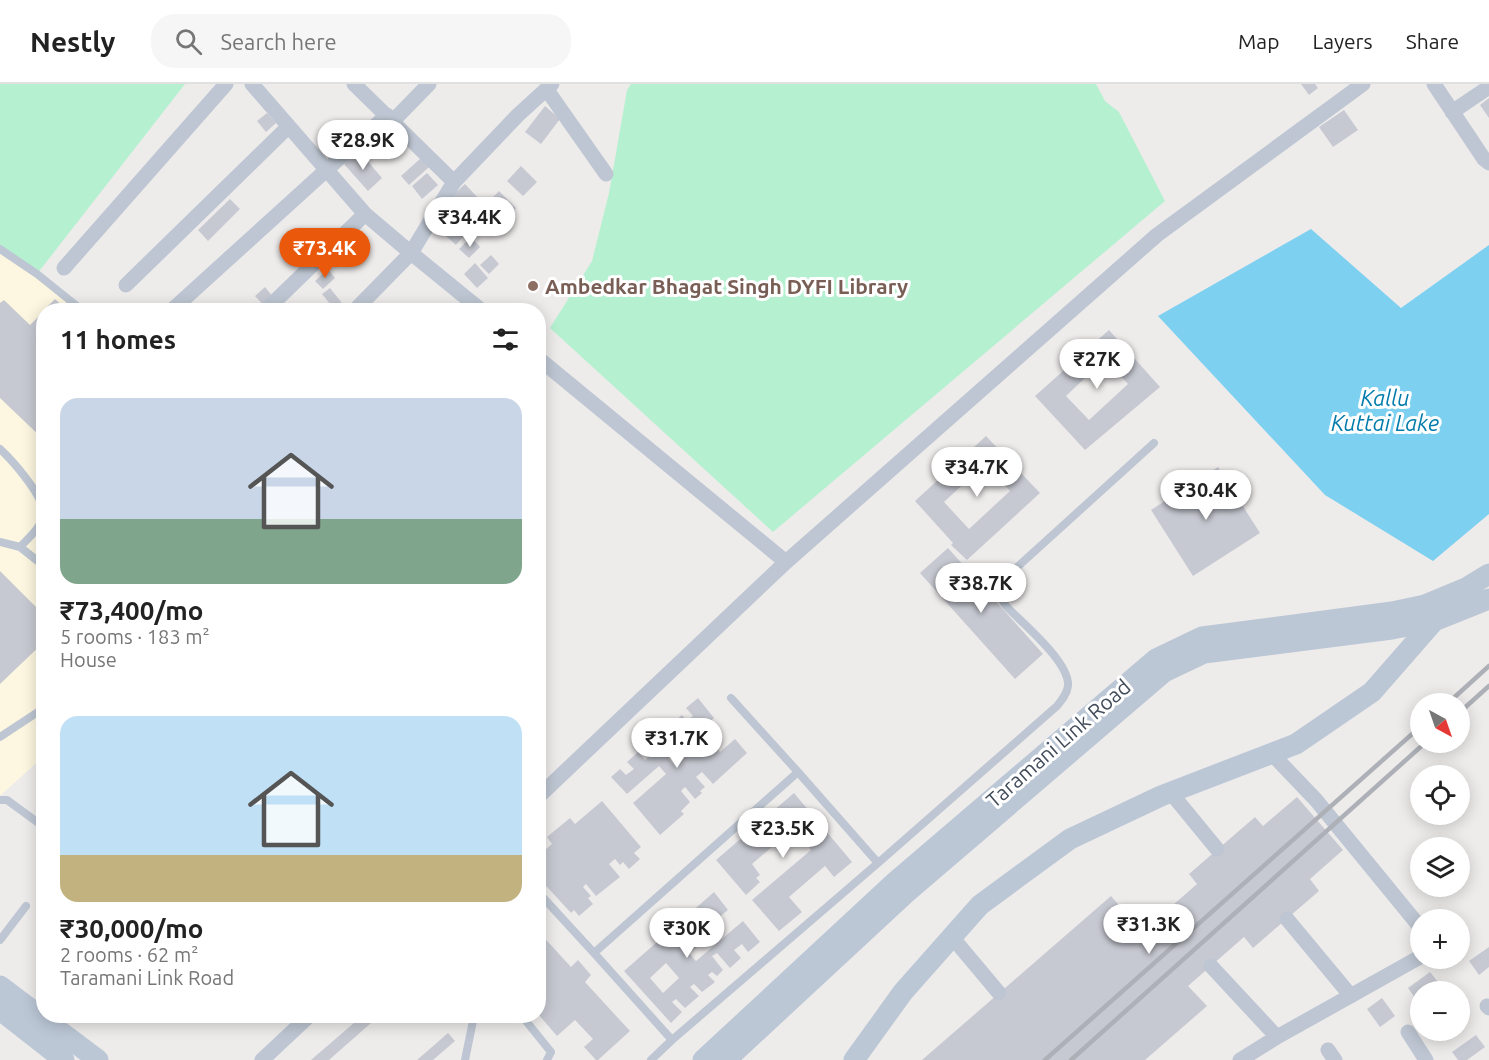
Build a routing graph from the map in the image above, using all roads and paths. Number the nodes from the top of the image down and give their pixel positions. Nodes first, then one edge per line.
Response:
1 (226, 84) edge
2 (252, 84) edge
3 (355, 84) edge
4 (429, 84) edge
5 (1363, 84) edge
6 (1434, 84) edge
7 (549, 87) edge
8 (1489, 87) edge
9 (1452, 112) junction
10 (390, 118) junction
11 (288, 127) junction
12 (1489, 163) edge
13 (328, 170) junction
14 (606, 174) dead end
15 (454, 182) junction
16 (365, 214) junction
17 (0, 249) edge
18 (411, 253) junction
19 (64, 268) dead end
20 (126, 285) dead end
21 (73, 303) edge
22 (180, 303) edge
23 (273, 303) edge
24 (362, 303) edge
25 (472, 303) edge
26 (546, 365) edge
27 (1154, 443) dead end
28 (0, 449) edge
29 (36, 495) edge
30 (36, 530) edge
31 (0, 542) edge
32 (20, 548) junction
33 (36, 560) edge
34 (786, 562) junction
35 (1489, 574) edge
36 (1489, 599) edge
37 (1430, 613) junction
38 (731, 698) dead end
39 (36, 713) edge
40 (0, 736) edge
41 (1272, 754) junction
42 (798, 772) junction
43 (546, 788) edge
44 (1171, 793) junction
45 (0, 800) edge
46 (36, 821) edge
47 (1217, 849) dead end
48 (878, 863) junction
49 (546, 901) edge
50 (26, 906) dead end
51 (1410, 915) edge
52 (1287, 919) dead end
53 (952, 937) junction
54 (0, 940) edge
55 (594, 953) junction
56 (1410, 963) edge
57 (1211, 966) dead end
58 (0, 987) edge
59 (999, 993) dead end
60 (1351, 996) junction
61 (0, 1010) edge
62 (36, 1014) edge
63 (48, 1023) edge
64 (302, 1023) edge
65 (473, 1023) edge
66 (528, 1023) edge
67 (1408, 1032) dead end
68 (1276, 1037) junction
69 (672, 1040) junction
70 (551, 1059) edge
71 (64, 1060) edge
72 (98, 1060) edge
73 (262, 1060) edge
74 (465, 1060) edge
75 (651, 1060) edge
76 (703, 1060) edge
77 (726, 1060) edge
78 (854, 1060) edge
79 (1240, 1060) edge
80 (1426, 1060) edge

1 - 19 street
2 - 11 street
3 - 10 street
4 - 10 street
5 - 34 street
6 - 9 street
7 - 14 street
7 - 15 street
8 - 9 street
9 - 12 street
10 - 13 street
10 - 15 street
11 - 13 street
11 - 20 street
13 - 16 street
13 - 22 street
15 - 18 street
16 - 18 street
16 - 23 street
17 - 21 lane
18 - 24 street
18 - 25 street
26 - 34 street
27 - 48 lane
28 - 29 lane
30 - 32 lane
31 - 32 lane
32 - 33 lane
34 - 43 street
35 - 37 street, Taramani Link Road
36 - 37 street, Taramani Link Road
37 - 41 street
37 - 76 street, Taramani Link Road
37 - 77 street, Taramani Link Road
38 - 42 lane
39 - 40 lane
41 - 44 street
41 - 51 street
42 - 48 lane
42 - 55 lane
44 - 47 street
44 - 53 street
45 - 46 lane
48 - 69 lane
49 - 55 lane
50 - 54 lane
52 - 60 street
53 - 59 street
53 - 78 street
55 - 69 lane
56 - 60 street
57 - 68 street
58 - 62 street
60 - 68 street
61 - 71 street
63 - 72 street
64 - 73 street
65 - 74 lane
66 - 70 lane
67 - 80 street
68 - 79 street
69 - 75 lane

